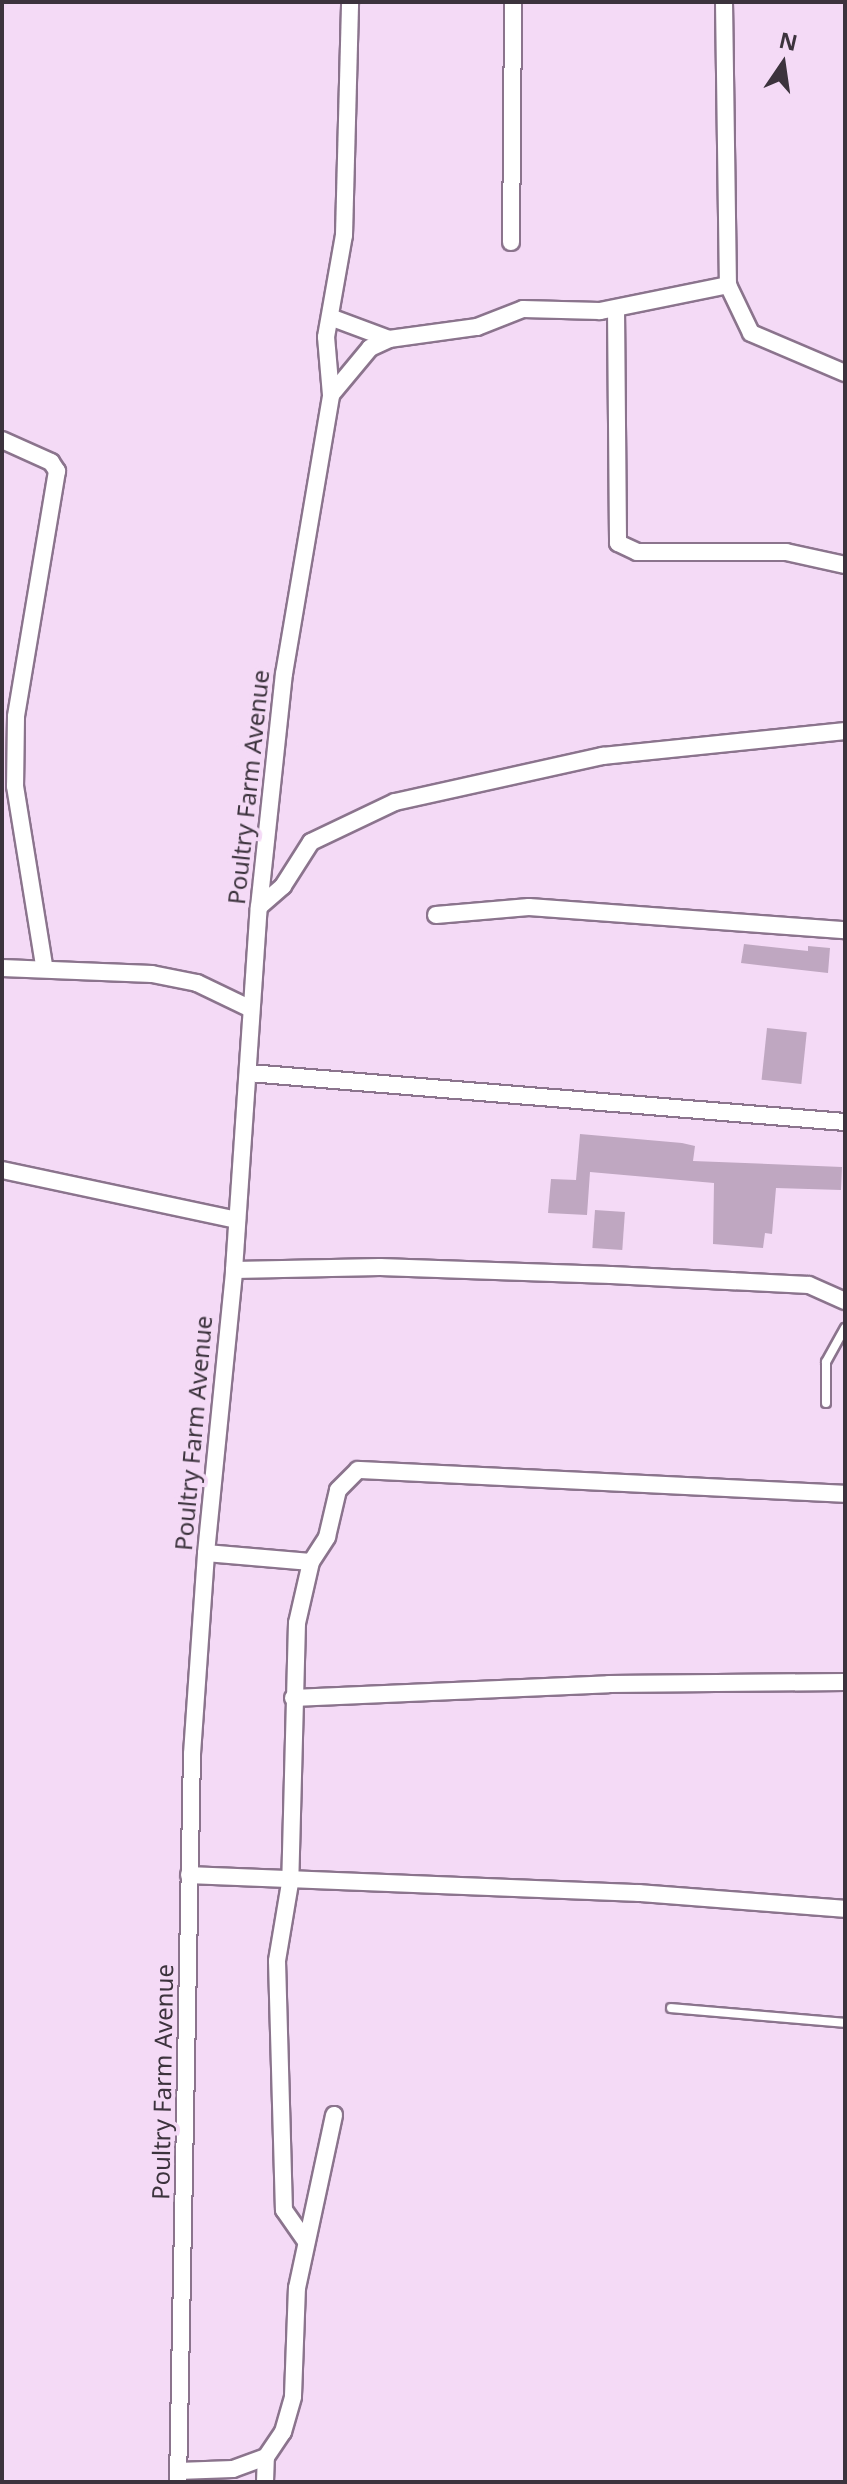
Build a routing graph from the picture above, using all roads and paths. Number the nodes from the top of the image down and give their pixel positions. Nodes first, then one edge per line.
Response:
1 (350, 2) edge
2 (513, 2) edge
3 (724, 2) edge
4 (511, 242) dead end
5 (728, 285) junction
6 (616, 309) junction
7 (330, 317) junction
8 (389, 339) junction
9 (845, 373) edge
10 (331, 395) junction
11 (2, 440) edge
12 (845, 565) edge
13 (845, 731) edge
14 (259, 907) junction
15 (436, 915) dead end
16 (845, 930) edge
17 (44, 966) junction
18 (2, 968) edge
19 (251, 1009) junction
20 (249, 1073) junction
21 (845, 1122) edge
22 (2, 1170) edge
23 (237, 1220) junction
24 (234, 1270) junction
25 (845, 1301) edge
26 (845, 1328) edge
27 (826, 1403) dead end
28 (845, 1494) edge
29 (206, 1553) junction
30 (311, 1562) junction
31 (845, 1682) edge
32 (293, 1698) junction
33 (189, 1875) junction
34 (290, 1883) junction
35 (845, 1909) edge
36 (671, 2008) dead end
37 (845, 2023) edge
38 (334, 2115) dead end
39 (306, 2241) junction
40 (266, 2457) junction
41 (178, 2476) edge
42 (265, 2482) edge

1 - 7 street
2 - 4 street
3 - 5 street
5 - 6 street
5 - 9 street
6 - 8 street
6 - 12 street
7 - 8 street
7 - 10 street
8 - 10 street
10 - 14 street, Poultry Farm Avenue
11 - 17 street
13 - 14 street
14 - 19 street, Poultry Farm Avenue
15 - 16 street
17 - 18 street
17 - 19 street
19 - 20 street, Poultry Farm Avenue
20 - 21 street
20 - 23 street, Poultry Farm Avenue
22 - 23 street
23 - 24 street, Poultry Farm Avenue
24 - 25 street
24 - 29 street, Poultry Farm Avenue
26 - 27 lane
28 - 30 street
29 - 30 street
29 - 33 street, Poultry Farm Avenue
30 - 32 street
31 - 32 street
32 - 34 street
33 - 34 street
33 - 41 street, Poultry Farm Avenue
34 - 35 street
34 - 39 street
36 - 37 lane
38 - 39 street
39 - 40 street
40 - 41 street
40 - 42 street

